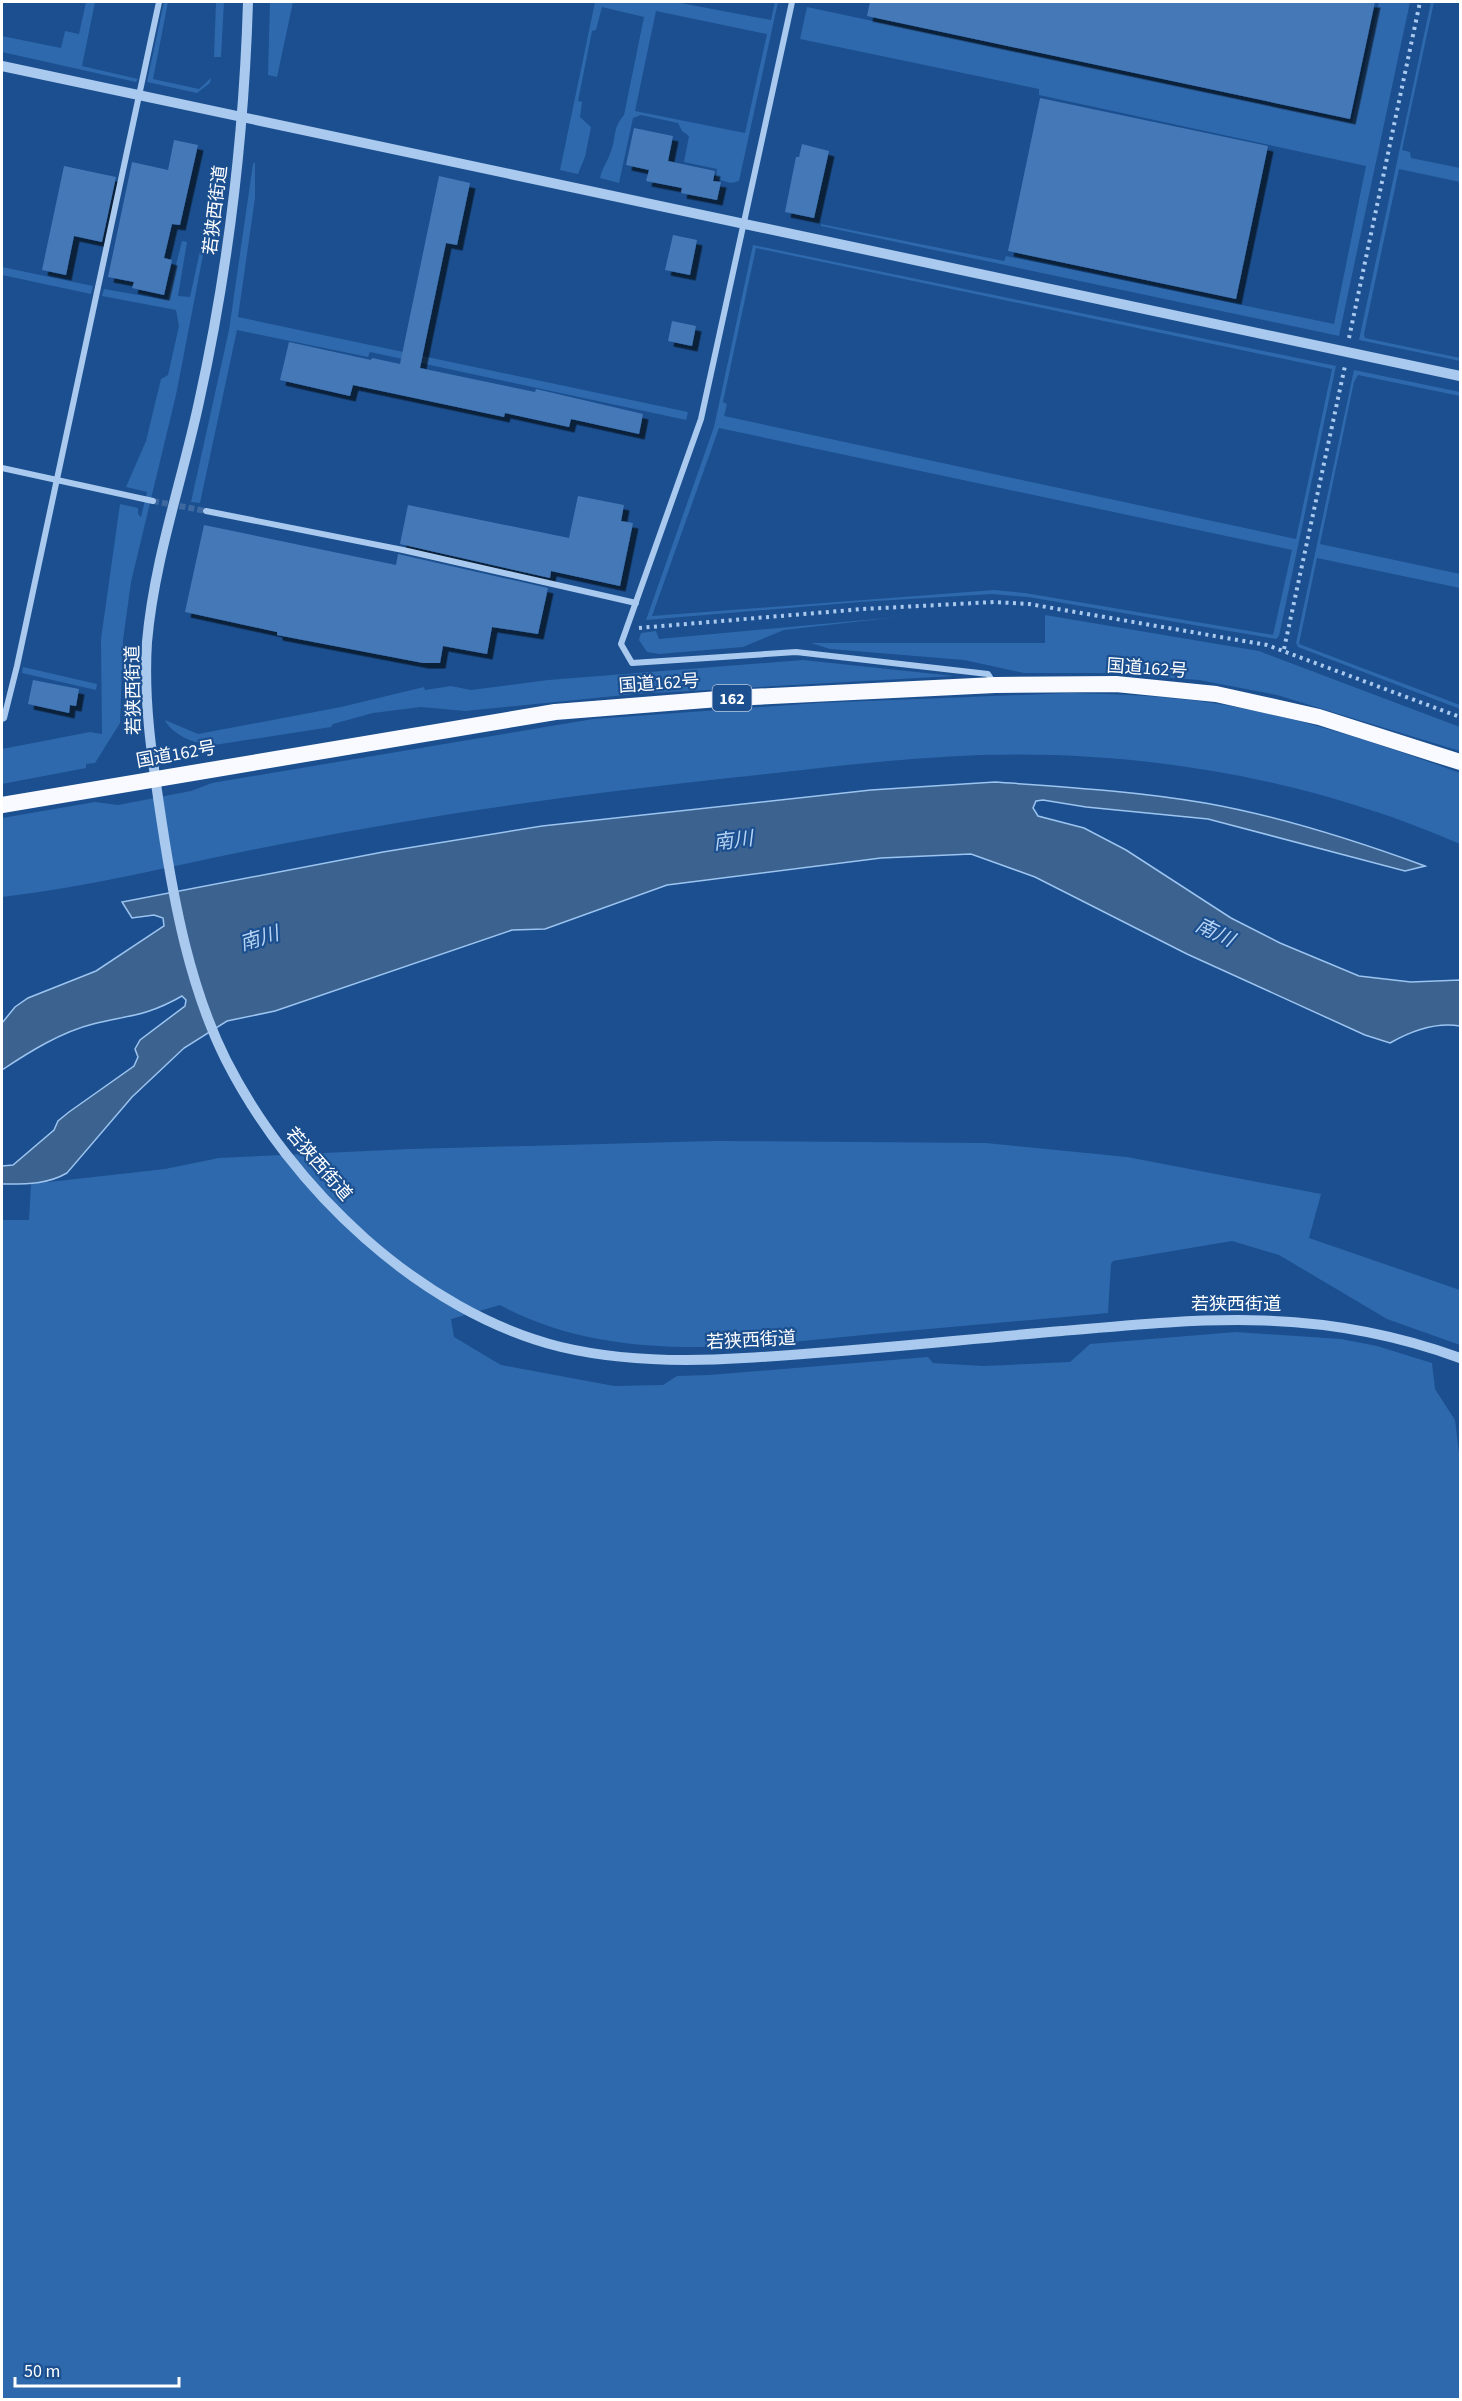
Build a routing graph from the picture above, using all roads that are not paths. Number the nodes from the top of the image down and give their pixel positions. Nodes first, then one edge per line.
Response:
1 (159, 2) edge
2 (248, 2) edge
3 (792, 2) edge
4 (2, 66) edge
5 (139, 95) junction
6 (242, 118) junction
7 (744, 224) junction
8 (1461, 376) edge
9 (2, 468) edge
10 (57, 479) junction
11 (153, 501) tunnel mouth
12 (206, 511) tunnel mouth
13 (636, 603) junction
14 (995, 685) junction
15 (2, 719) edge
16 (1461, 762) edge
17 (155, 777) junction
18 (2, 805) edge
19 (1461, 1358) edge

1 - 5 street
2 - 6 street, 若狭西街道
3 - 7 street
4 - 5 street
5 - 6 street
5 - 10 street
6 - 7 street
6 - 17 street, 若狭西街道
7 - 8 street
7 - 13 street
9 - 10 street
10 - 11 street
10 - 15 street
12 - 13 street
13 - 14 street
14 - 16 highway, 国道162号 / 162
14 - 17 highway, 国道162号 / 162
17 - 18 highway, 国道162号 / 162
17 - 19 street, 若狭西街道

